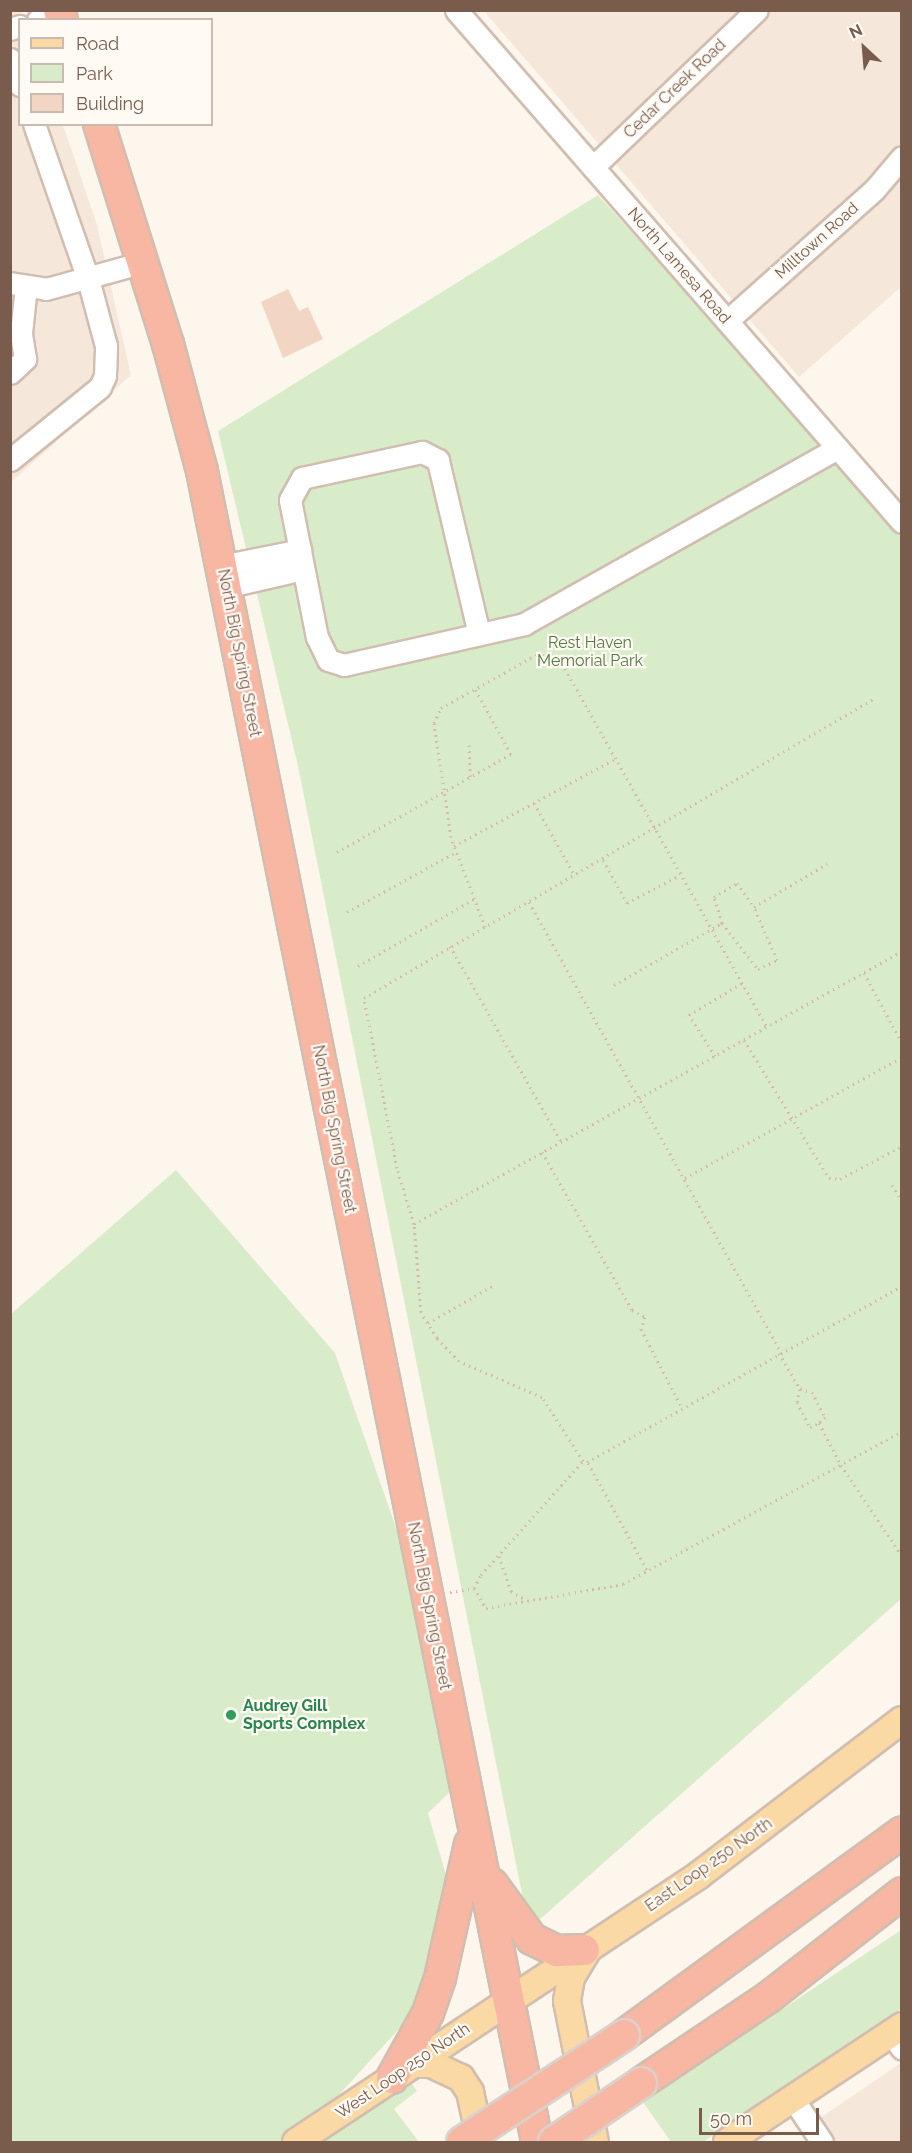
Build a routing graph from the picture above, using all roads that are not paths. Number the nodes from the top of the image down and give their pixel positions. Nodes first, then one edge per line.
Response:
1 (456, 10) edge
2 (757, 10) edge
3 (10, 59) edge
4 (18, 80) edge
5 (35, 126) edge
6 (100, 126) edge
7 (902, 157) edge
8 (592, 167) junction
9 (144, 262) junction
10 (88, 279) junction
11 (18, 285) edge
12 (727, 321) junction
13 (10, 372) edge
14 (837, 448) junction
15 (10, 460) edge
16 (902, 522) edge
17 (301, 560) junction
18 (223, 577) junction
19 (479, 634) junction
20 (902, 1720) edge
21 (902, 1815) edge
22 (473, 1824) junction
23 (902, 1832) edge
24 (481, 1863) junction
25 (902, 1893) edge
26 (902, 1911) edge
27 (766, 1934) junction
28 (588, 1947) junction
29 (769, 1997) junction
30 (509, 1999) junction
31 (898, 2036) edge
32 (402, 2072) junction
33 (793, 2099) junction
34 (296, 2142) edge
35 (462, 2142) edge
36 (481, 2142) edge
37 (537, 2142) edge
38 (554, 2142) edge
39 (595, 2142) edge
40 (728, 2142) edge
41 (822, 2142) edge

1 - 8 street, North Lamesa Road
2 - 8 street, Cedar Creek Road
3 - 4 street
5 - 10 street
6 - 9 highway, North Big Spring Street
7 - 12 street, Milltown Road
8 - 12 street, North Lamesa Road
9 - 10 street
9 - 18 highway, North Big Spring Street
10 - 11 street
10 - 15 street
11 - 13 street
12 - 14 street, North Lamesa Road
14 - 16 street, North Lamesa Road
14 - 19 street
17 - 18 street
17 - 19 street
17 - 19 street
18 - 22 highway, North Big Spring Street
20 - 28 main road, East Loop 250 North
21 - 27 highway
22 - 24 highway, North Big Spring Street
22 - 32 highway
23 - 27 highway
24 - 28 highway
24 - 30 highway, North Big Spring Street
25 - 29 highway
26 - 29 highway
27 - 35 highway, bridge
28 - 30 main road, East Loop 250 North
28 - 39 main road
29 - 38 highway, bridge
30 - 32 main road, West Loop 250 North
30 - 37 highway, North Big Spring Street
31 - 33 main road
32 - 34 main road, West Loop 250 North
32 - 36 main road
33 - 40 main road
33 - 41 street

